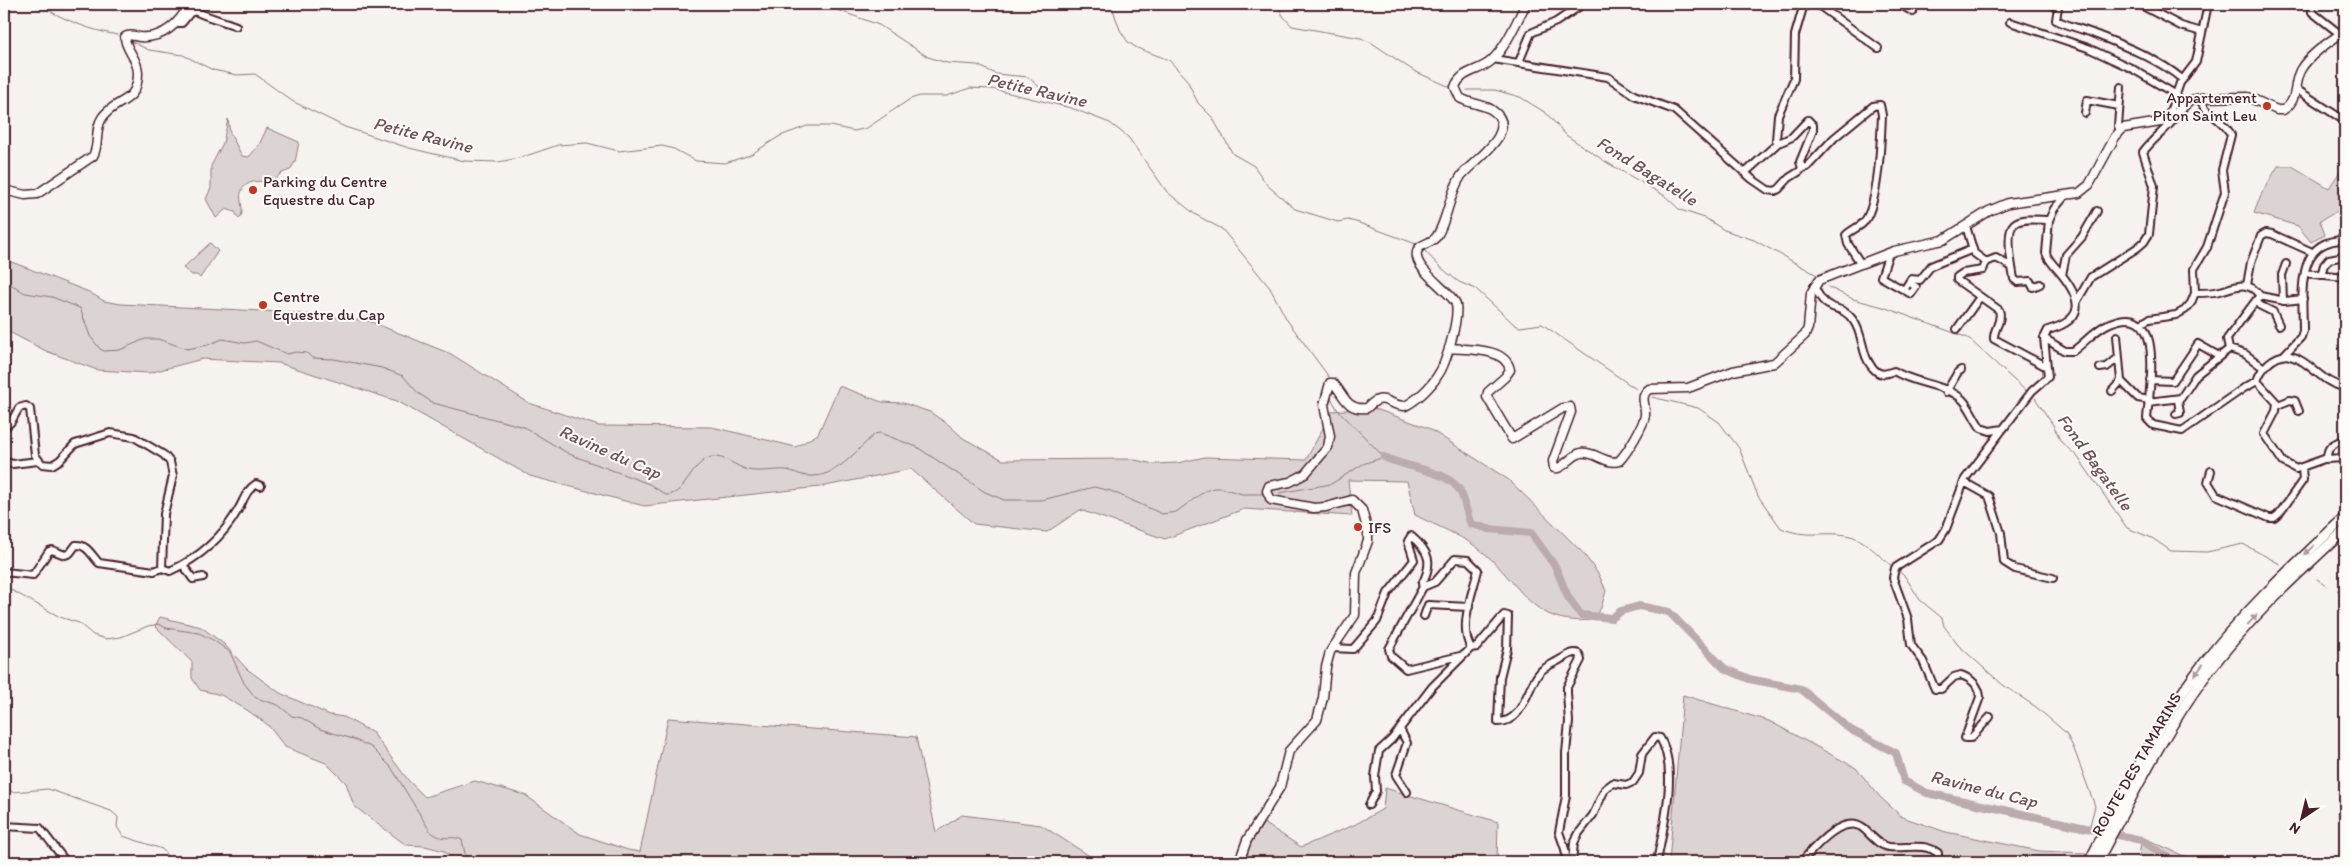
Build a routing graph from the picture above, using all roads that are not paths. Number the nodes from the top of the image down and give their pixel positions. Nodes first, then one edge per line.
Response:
1 (182, 4) edge
2 (1526, 4) edge
3 (1583, 4) edge
4 (1804, 4) edge
5 (1816, 4) edge
6 (1899, 4) edge
7 (1914, 4) edge
8 (2051, 4) edge
9 (2140, 4) edge
10 (2208, 4) edge
11 (2312, 4) edge
12 (188, 7) edge
13 (2010, 22) dead end
14 (178, 23) junction
15 (236, 26) dead end
16 (2202, 32) junction
17 (2342, 32) edge
18 (1878, 48) dead end
19 (1493, 60) junction
20 (1519, 62) junction
21 (2182, 79) junction
22 (2121, 87) dead end
23 (2296, 89) junction
24 (2175, 94) junction
25 (2200, 98) junction
26 (2119, 106) junction
27 (2085, 112) dead end
28 (2178, 113) junction
29 (2168, 121) junction
30 (2345, 121) edge
31 (2120, 131) junction
32 (1779, 142) junction
33 (1802, 168) junction
34 (1746, 172) junction
35 (4, 190) edge
36 (2066, 195) junction
37 (2097, 211) dead end
38 (2050, 220) junction
39 (1966, 226) junction
40 (2345, 240) edge
41 (1973, 249) junction
42 (2312, 252) junction
43 (1890, 253) junction
44 (2345, 256) edge
45 (1986, 262) junction
46 (1861, 264) junction
47 (2286, 264) dead end
48 (2012, 267) junction
49 (2305, 273) junction
50 (2062, 275) junction
51 (2321, 275) junction
52 (2345, 277) edge
53 (2040, 284) dead end
54 (2248, 285) junction
55 (1814, 286) junction
56 (2195, 292) junction
57 (1980, 297) junction
58 (2259, 297) junction
59 (2303, 299) junction
60 (2283, 301) junction
61 (2077, 302) junction
62 (2142, 323) junction
63 (2279, 325) dead end
64 (1957, 329) dead end
65 (2117, 336) dead end
66 (2044, 338) junction
67 (1449, 348) junction
68 (2229, 349) junction
69 (2284, 355) junction
70 (2219, 356) junction
71 (2118, 358) junction
72 (2047, 366) junction
73 (2100, 368) dead end
74 (2264, 368) junction
75 (1961, 370) dead end
76 (2150, 380) junction
77 (2121, 381) junction
78 (2257, 381) junction
79 (2345, 387) edge
80 (2112, 391) dead end
81 (1946, 392) junction
82 (2178, 400) junction
83 (2148, 401) junction
84 (2278, 404) junction
85 (2299, 411) dead end
86 (2176, 414) dead end
87 (4, 428) edge
88 (2003, 429) junction
89 (2345, 439) edge
90 (2327, 458) junction
91 (2345, 458) edge
92 (38, 461) junction
93 (4, 462) edge
94 (2302, 468) junction
95 (2211, 471) dead end
96 (1964, 482) junction
97 (261, 486) dead end
98 (2345, 517) edge
99 (2345, 530) edge
100 (183, 565) junction
101 (162, 568) junction
102 (4, 572) edge
103 (203, 577) dead end
104 (2053, 578) dead end
105 (1423, 587) junction
106 (1469, 607) junction
107 (1424, 616) dead end
108 (1332, 648) junction
109 (1472, 648) junction
110 (1465, 654) junction
111 (1990, 717) dead end
112 (1400, 729) junction
113 (1407, 792) dead end
114 (1369, 804) dead end
115 (2124, 804) junction
116 (4, 826) edge
117 (66, 862) edge
118 (1239, 862) edge
119 (1567, 862) edge
120 (1572, 862) edge
121 (1657, 862) edge
122 (1801, 862) edge
123 (1938, 862) edge
124 (1978, 862) edge
125 (1982, 862) edge
126 (2089, 862) edge
127 (2097, 862) edge

1 - 12 street
2 - 19 main road
3 - 20 street
4 - 32 street
5 - 18 street
6 - 7 street
8 - 21 street
9 - 16 street
10 - 16 street
11 - 17 street
12 - 14 main road
13 - 24 street
14 - 15 street
14 - 35 main road
16 - 21 street
17 - 23 main road
19 - 20 street
19 - 67 main road
20 - 34 street
21 - 24 street
22 - 26 street
23 - 25 main road
23 - 30 street
24 - 29 street
25 - 28 main road
25 - 56 street
26 - 27 street
26 - 31 street
28 - 29 main road
28 - 61 street
29 - 31 main road
31 - 36 main road
32 - 33 street
32 - 34 street
33 - 34 street
33 - 46 street
36 - 38 street
36 - 39 main road
37 - 50 street
38 - 48 street
38 - 50 street
39 - 41 street
39 - 43 main road
40 - 42 street
41 - 43 street
41 - 45 street
42 - 49 street
42 - 54 street
43 - 46 main road
44 - 51 street
45 - 48 street
45 - 57 street
46 - 55 main road
47 - 60 street
48 - 53 street
49 - 51 street
49 - 59 street
50 - 61 street
51 - 52 street
54 - 56 street
54 - 58 street
55 - 67 main road
55 - 81 street
56 - 62 street
57 - 64 street
57 - 72 street
58 - 60 street
58 - 63 street
58 - 68 street
59 - 60 street
59 - 69 street
61 - 66 street
62 - 66 street
62 - 76 street
65 - 71 street
66 - 72 street
67 - 108 main road
68 - 70 street
68 - 74 street
69 - 74 street
69 - 79 street
70 - 76 street
70 - 82 street
71 - 73 street
71 - 77 street
72 - 88 street
74 - 78 street
75 - 81 street
76 - 83 street
77 - 80 street
77 - 83 street
78 - 83 street
78 - 84 street
81 - 88 street
82 - 83 street
82 - 86 street
84 - 85 street
84 - 94 street
87 - 92 street
88 - 96 street
89 - 90 street
90 - 91 street
90 - 94 street
92 - 93 street
92 - 101 street
94 - 95 street
96 - 104 street
96 - 111 street
97 - 100 street
98 -> 115 highway, ROUTE DES TAMARINS
115 -> 99 highway, ROUTE DES TAMARINS
100 - 101 street
100 - 103 street
101 - 102 street
105 - 106 street
105 - 108 street
105 - 110 street
106 - 107 street
106 - 109 street
108 - 118 main road
109 - 110 street
109 - 119 street
110 - 112 street
112 - 113 street
112 - 114 street
115 - 126 highway, ROUTE DES TAMARINS
115 - 127 highway, ROUTE DES TAMARINS
116 - 117 street
120 - 121 street
122 - 123 street
124 - 125 street

